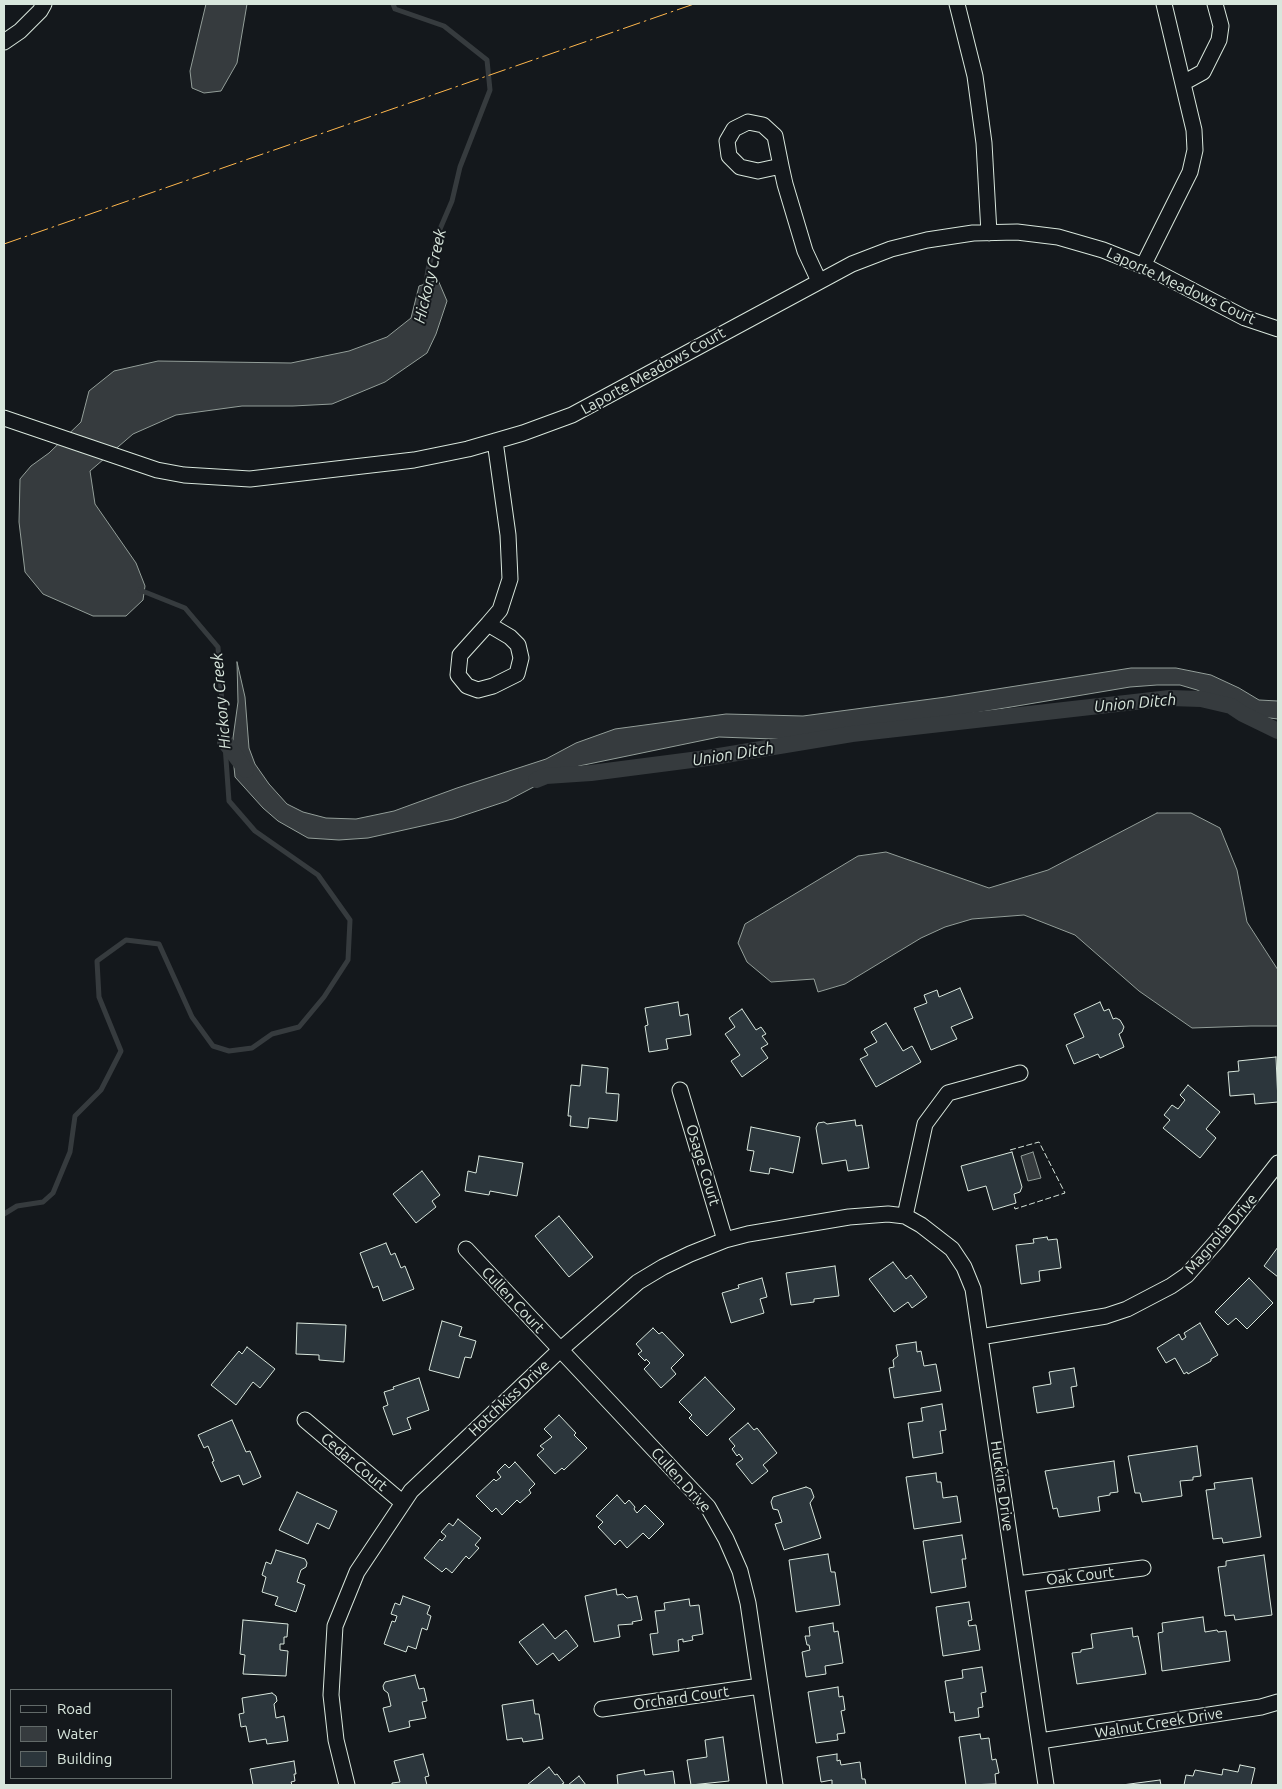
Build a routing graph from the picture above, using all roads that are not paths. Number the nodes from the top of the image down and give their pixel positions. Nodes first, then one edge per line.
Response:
1 (44, 4) edge
2 (957, 4) edge
3 (1164, 4) edge
4 (1215, 4) edge
5 (4, 42) edge
6 (1183, 83) junction
7 (781, 166) dead end
8 (989, 233) junction
9 (1143, 266) junction
10 (819, 281) junction
11 (1278, 329) edge
12 (4, 418) edge
13 (495, 441) junction
14 (488, 624) junction
15 (1020, 1073) dead end
16 (680, 1090) dead end
17 (1278, 1163) edge
18 (905, 1216) junction
19 (725, 1240) junction
20 (466, 1249) dead end
21 (980, 1337) junction
22 (560, 1350) junction
23 (304, 1420) dead end
24 (402, 1503) junction
25 (1144, 1568) dead end
26 (1016, 1584) junction
27 (760, 1686) junction
28 (1278, 1702) edge
29 (602, 1709) dead end
30 (1040, 1741) junction
31 (347, 1785) edge
32 (775, 1785) edge
33 (1046, 1785) edge

1 - 5 street
2 - 8 street
3 - 6 street
4 - 6 street
6 - 9 street
7 - 10 street
8 - 9 street, Laporte Meadows Court
8 - 10 street, Laporte Meadows Court
9 - 11 street, Laporte Meadows Court
10 - 13 street, Laporte Meadows Court
12 - 13 street, Laporte Meadows Court
13 - 14 street
14 - 14 street
15 - 18 street
16 - 19 street, Osage Court
17 - 21 street, Magnolia Drive
18 - 19 street, Hotchkiss Drive
18 - 21 street, Huckins Drive
19 - 22 street, Hotchkiss Drive
20 - 22 street, Cullen Court
21 - 26 street, Huckins Drive
22 - 24 street, Hotchkiss Drive
22 - 27 street, Cullen Drive
23 - 24 street, Cedar Court
24 - 31 street, Hotchkiss Drive
25 - 26 street, Oak Court
26 - 30 street, Huckins Drive
27 - 29 street, Orchard Court
27 - 32 street, Cullen Drive
28 - 30 street, Walnut Creek Drive
30 - 33 street, Huckins Drive

